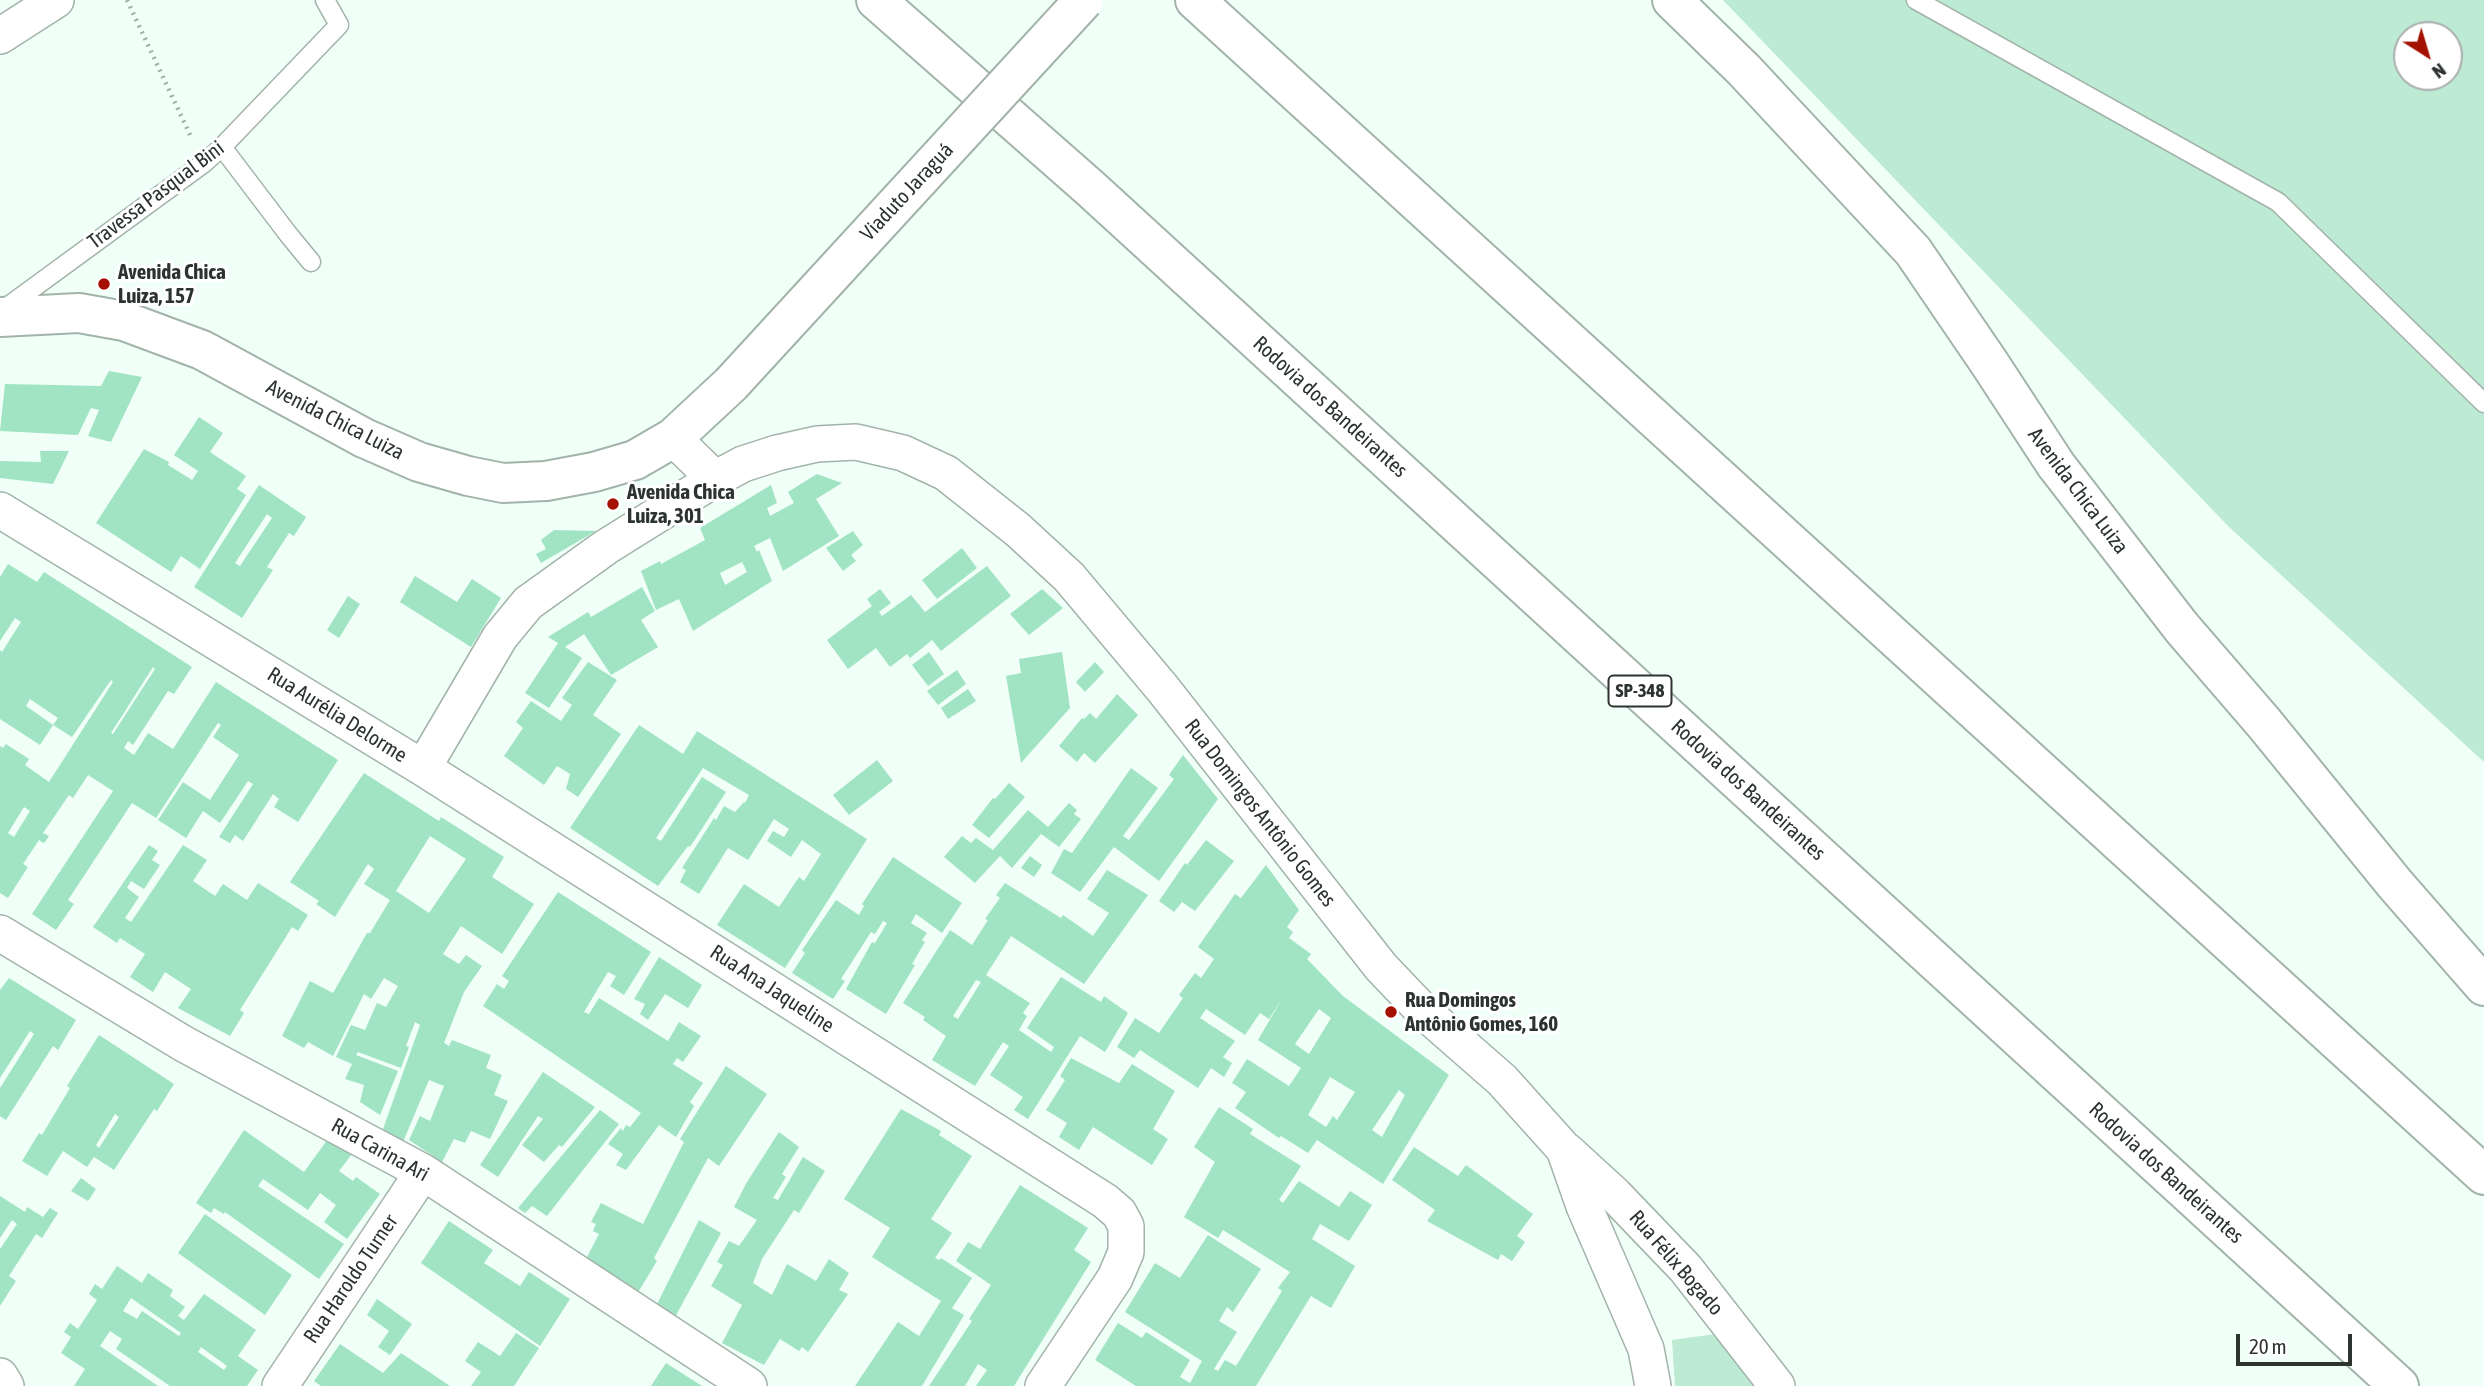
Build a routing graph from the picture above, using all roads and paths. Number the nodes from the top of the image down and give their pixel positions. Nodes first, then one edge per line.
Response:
1 (56, 0) edge
2 (127, 0) edge
3 (325, 0) edge
4 (876, 0) edge
5 (1084, 0) edge
6 (1195, 0) edge
7 (1672, 0) edge
8 (1916, 0) edge
9 (0, 36) edge
10 (222, 147) junction
11 (204, 163) junction
12 (311, 262) dead end
13 (0, 312) edge
14 (0, 317) edge
15 (731, 384) joint
16 (2484, 403) edge
17 (673, 438) junction
18 (715, 480) junction
19 (0, 510) edge
20 (423, 768) junction
21 (0, 933) edge
22 (2484, 986) edge
23 (1564, 1149) junction
24 (423, 1172) junction
25 (2484, 1175) edge
26 (0, 1376) edge
27 (6, 1386) edge
28 (280, 1386) edge
29 (749, 1386) edge
30 (1043, 1386) edge
31 (1653, 1386) edge
32 (1777, 1386) edge
33 (2399, 1386) edge

1 - 9 street
2 - 11 path
3 - 10 lane, Travessa Pasqual Bini
4 - 33 main road, Rodovia dos Bandeirantes / SP-348
5 - 15 main road, Viaduto Jaraguá, bridge
6 - 25 main road
7 - 22 main road, Avenida Chica Luiza
8 - 16 lane
10 - 11 lane, Travessa Pasqual Bini
10 - 12 lane
11 - 13 lane, Travessa Pasqual Bini
14 - 17 main road, Avenida Chica Luiza
15 - 17 main road, Avenida Chica Luiza
17 - 18 street
18 - 20 street, Rua Aurélia Delorme
18 - 23 street, Rua Domingos Antônio Gomes
19 - 20 street, Rua Aurélia Delorme
20 - 30 street, Rua Ana Jaqueline
21 - 24 street, Rua Carina Ari
23 - 31 street, Rua Domingos Antônio Gomes
23 - 32 street, Rua Félix Bogado
24 - 28 street, Rua Haroldo Turner
24 - 29 street, Rua Carina Ari
26 - 27 street

